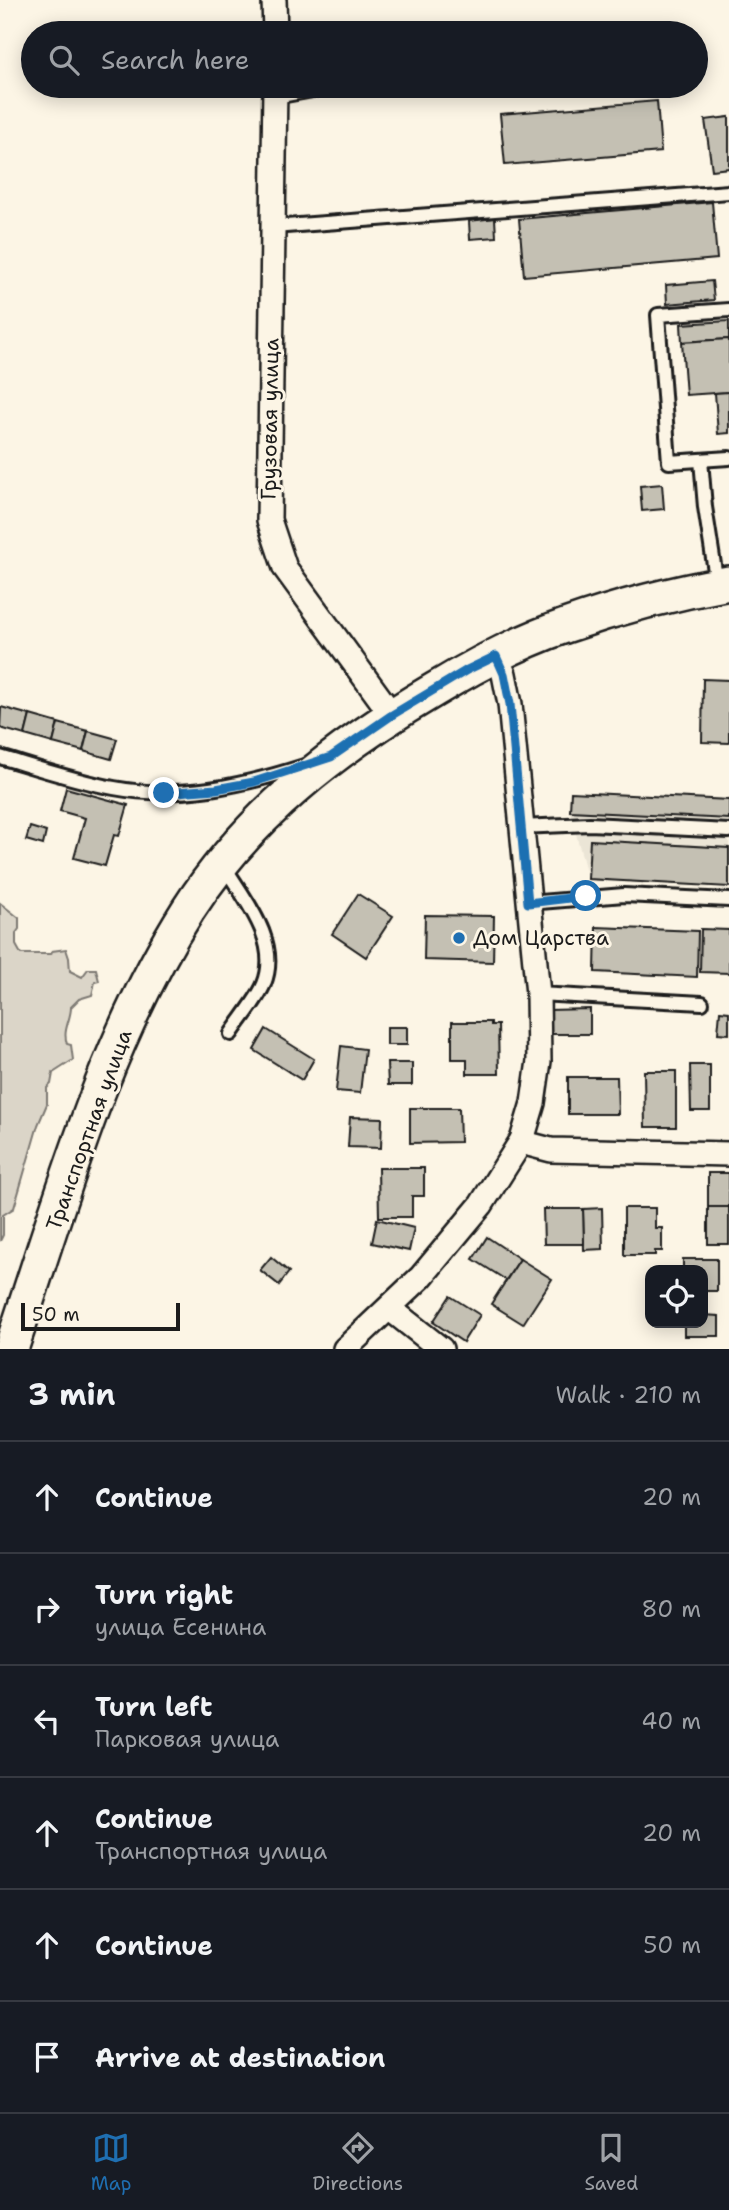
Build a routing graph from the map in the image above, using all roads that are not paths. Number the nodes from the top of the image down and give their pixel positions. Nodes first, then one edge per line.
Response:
1 (274, 0) edge
2 (275, 21) edge
3 (275, 98) edge
4 (729, 192) edge
5 (273, 227) junction
6 (729, 310) edge
7 (729, 458) edge
8 (701, 460) junction
9 (723, 584) edge
10 (496, 656) junction
11 (392, 715) junction
12 (0, 757) edge
13 (331, 757) junction
14 (520, 827) junction
15 (729, 831) edge
16 (222, 863) junction
17 (729, 900) edge
18 (528, 903) junction
19 (538, 994) junction
20 (702, 1003) dead end
21 (231, 1034) dead end
22 (522, 1140) junction
23 (729, 1154) edge
24 (389, 1308) junction
25 (0, 1344) edge
26 (11, 1349) edge
27 (345, 1349) edge
28 (441, 1349) edge

1 - 2 street
3 - 5 street, Грузовая улица
4 - 5 lane
5 - 11 street, Грузовая улица
6 - 8 lane
7 - 8 lane
8 - 9 lane
9 - 10 street, Транспортная улица
10 - 11 street, Транспортная улица
10 - 14 street
11 - 13 street, Транспортная улица
12 - 13 lane
13 - 16 street, Транспортная улица
14 - 15 lane
14 - 18 street
16 - 21 lane
16 - 26 street, Транспортная улица
17 - 18 lane
18 - 19 street
19 - 20 lane
19 - 22 street
22 - 23 street
22 - 24 street
24 - 27 street
24 - 28 street
25 - 26 lane

